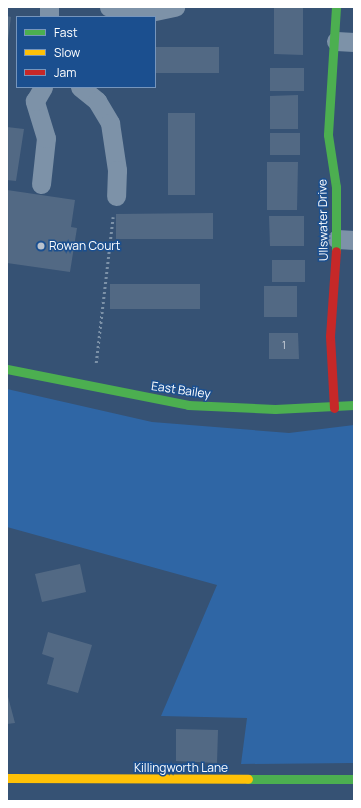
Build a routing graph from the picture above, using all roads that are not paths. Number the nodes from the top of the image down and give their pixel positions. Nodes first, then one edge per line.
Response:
1 (109, 7) edge
2 (175, 7) edge
3 (336, 7) edge
4 (345, 42) edge
5 (42, 88) edge
6 (81, 88) edge
7 (40, 184) dead end
8 (116, 196) road end
9 (346, 239) edge
10 (7, 369) edge
11 (354, 405) edge
12 (334, 408) junction
13 (7, 778) edge
14 (354, 779) edge

1 - 2 street
3 - 4 street, Ullswater Drive
4 - 9 street, Ullswater Drive
5 - 7 street
6 - 8 street
9 - 12 street, Ullswater Drive
10 - 12 street, East Bailey
11 - 12 street, East Bailey
13 - 14 street, Killingworth Lane

